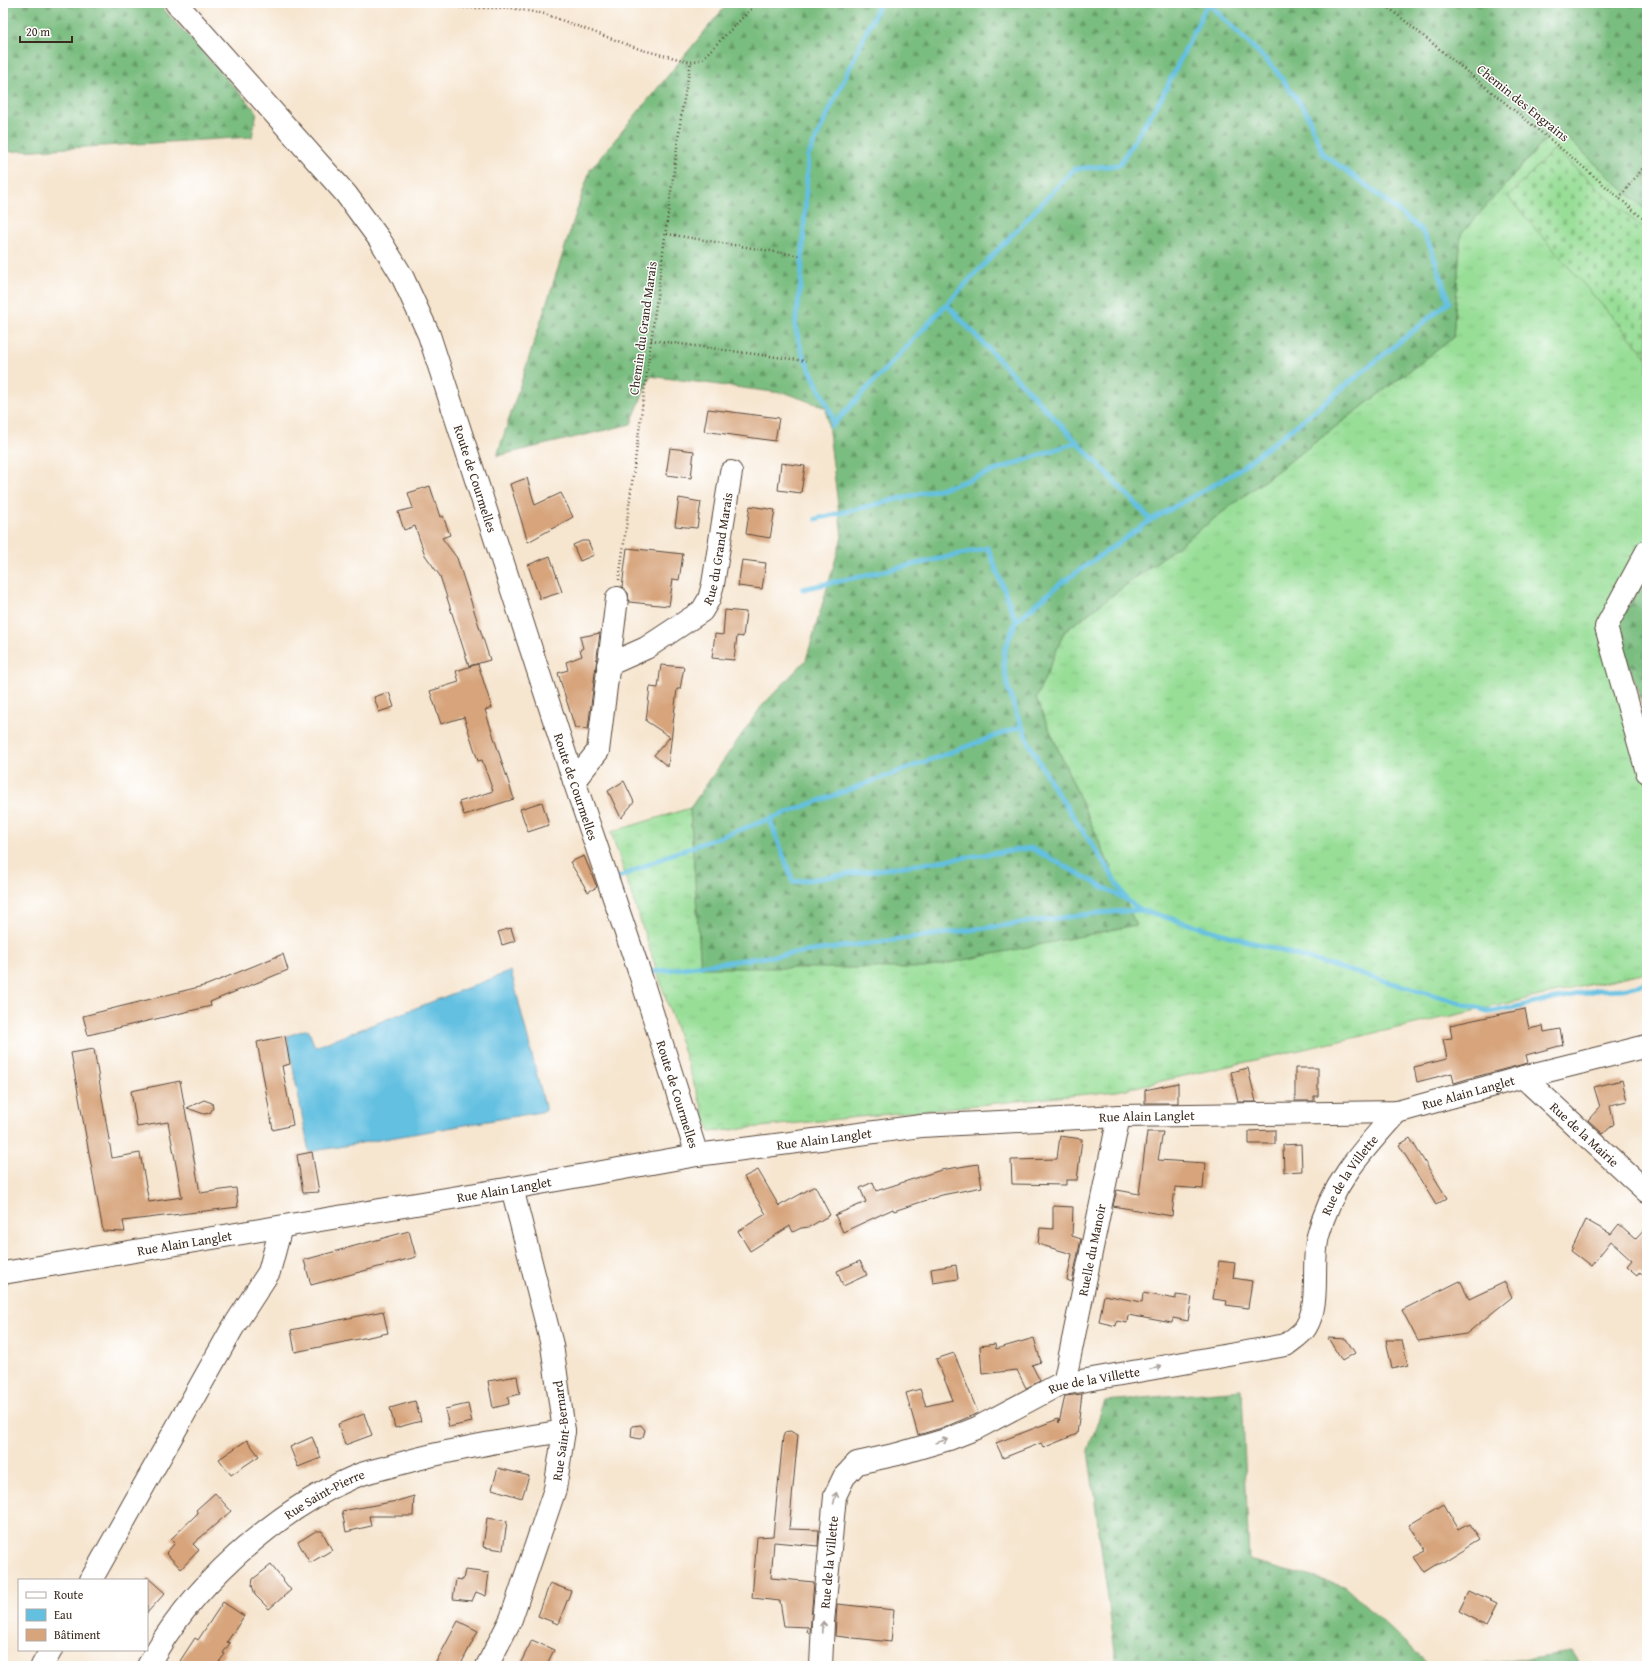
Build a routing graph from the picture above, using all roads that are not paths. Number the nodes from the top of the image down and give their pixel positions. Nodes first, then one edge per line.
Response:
1 (176, 3) edge
2 (731, 472) dead end
3 (1647, 551) edge
4 (616, 598) road end
5 (608, 665) junction
6 (1647, 772) edge
7 (574, 781) junction
8 (1647, 1046) edge
9 (1523, 1077) junction
10 (1397, 1112) junction
11 (1119, 1116) junction
12 (697, 1155) junction
13 (512, 1188) junction
14 (1647, 1192) edge
15 (281, 1227) junction
16 (3, 1273) edge
17 (1064, 1384) junction
18 (564, 1431) junction
19 (92, 1579) edge
20 (50, 1651) edge
21 (42, 1666) edge
22 (148, 1666) edge
23 (488, 1666) edge
24 (821, 1666) edge

1 - 7 street, Route de Courmelles
2 - 5 street, Rue du Grand Marais
3 - 6 street
4 - 5 street
5 - 7 street
7 - 12 street, Route de Courmelles
8 - 9 street, Rue Alain Langlet
9 - 10 street, Rue Alain Langlet
9 - 14 street, Rue de la Mairie
10 - 11 street, Rue Alain Langlet
17 -> 10 street, Rue de la Villette
11 - 12 street, Rue Alain Langlet
11 - 17 street, Ruelle du Manoir
12 - 13 street, Rue Alain Langlet
13 - 15 street, Rue Alain Langlet
13 - 18 street, Rue Saint-Bernard
15 - 16 street, Rue Alain Langlet
15 - 19 street
24 -> 17 street, Rue de la Villette
18 - 22 street, Rue Saint-Pierre
18 - 23 street, Rue Saint-Bernard
20 - 21 street

